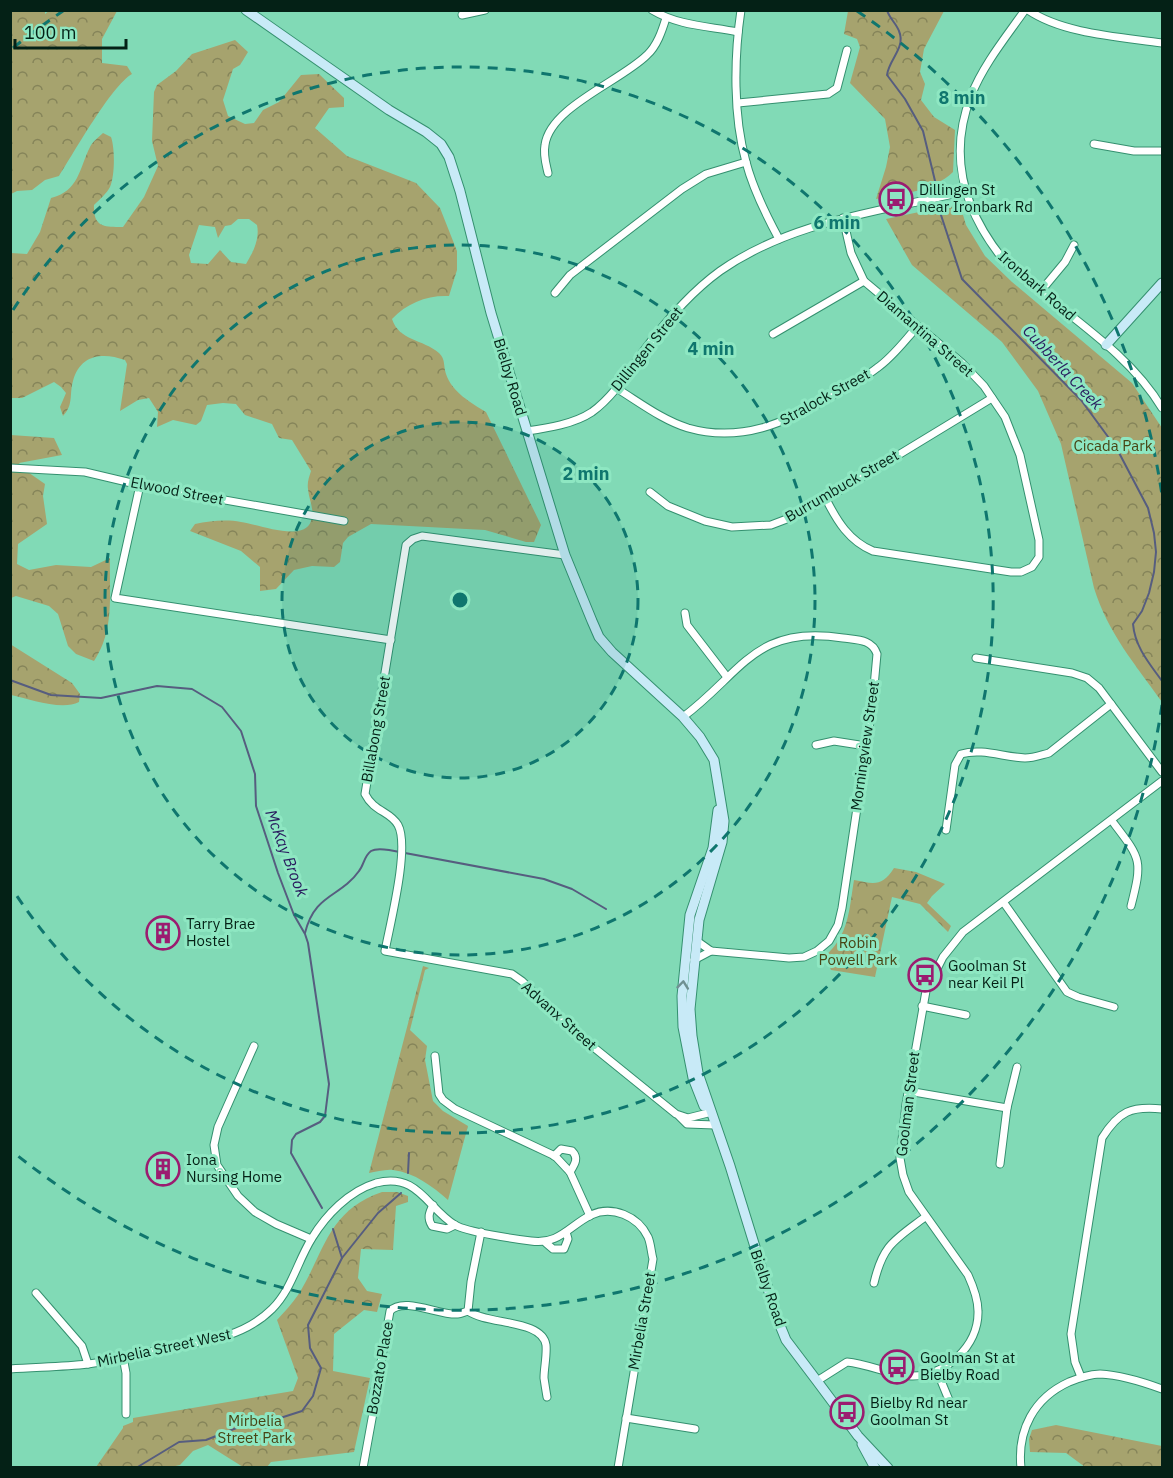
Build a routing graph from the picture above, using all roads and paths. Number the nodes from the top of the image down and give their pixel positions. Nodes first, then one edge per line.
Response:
1 (246, 10) edge
2 (485, 10) edge
3 (652, 10) edge
4 (741, 10) edge
5 (1026, 10) edge
6 (462, 15) dead end
7 (666, 18) junction
8 (738, 32) junction
9 (1162, 43) edge
10 (848, 50) dead end
11 (738, 103) junction
12 (1094, 144) dead end
13 (1162, 152) edge
14 (746, 162) junction
15 (548, 173) dead end
16 (965, 191) junction
17 (843, 218) junction
18 (779, 239) junction
19 (1074, 245) dead end
20 (864, 281) junction
21 (1162, 283) edge
22 (1040, 292) junction
23 (555, 293) dead end
24 (918, 326) junction
25 (773, 334) dead end
26 (1106, 345) junction
27 (616, 388) junction
28 (992, 398) junction
29 (1162, 408) edge
30 (527, 431) junction
31 (10, 468) edge
32 (140, 485) junction
33 (650, 492) dead end
34 (826, 499) junction
35 (344, 521) dead end
36 (565, 555) junction
37 (685, 613) dead end
38 (391, 640) junction
39 (976, 658) dead end
40 (726, 677) junction
41 (1112, 704) junction
42 (683, 717) junction
43 (816, 745) dead end
44 (866, 746) junction
45 (1162, 772) edge
46 (1162, 782) edge
47 (719, 797) junction
48 (1112, 820) junction
49 (946, 830) dead end
50 (1004, 903) junction
51 (1131, 906) dead end
52 (697, 941) junction
53 (385, 951) joint
54 (711, 951) junction
55 (694, 960) junction
56 (922, 1006) junction
57 (1114, 1007) dead end
58 (966, 1015) dead end
59 (254, 1046) dead end
60 (435, 1056) dead end
61 (1017, 1067) dead end
62 (908, 1091) junction
63 (1007, 1108) junction
64 (1162, 1109) edge
65 (679, 1116) junction
66 (712, 1119) junction
67 (554, 1156) junction
68 (1000, 1164) dead end
69 (570, 1172) junction
70 (433, 1205) junction
71 (590, 1215) junction
72 (926, 1217) junction
73 (454, 1225) junction
74 (481, 1232) junction
75 (566, 1232) junction
76 (311, 1239) junction
77 (546, 1243) junction
78 (874, 1283) dead end
79 (36, 1293) dead end
80 (468, 1311) junction
81 (123, 1357) junction
82 (88, 1364) junction
83 (10, 1368) edge
84 (937, 1371) junction
85 (1081, 1377) junction
86 (817, 1381) junction
87 (1162, 1389) edge
88 (547, 1397) dead end
89 (951, 1405) dead end
90 (126, 1414) dead end
91 (626, 1418) junction
92 (695, 1429) dead end
93 (858, 1436) junction
94 (363, 1467) edge
95 (618, 1467) edge
96 (875, 1467) edge
97 (888, 1467) edge
98 (1021, 1467) edge

1 - 30 street, Bielby Road
2 - 6 street
3 - 7 street
4 - 8 street
5 - 9 street
5 - 16 street, Ironbark Road
7 - 8 street
7 - 15 street
8 - 11 street
10 - 11 street
11 - 14 street
12 - 13 street
14 - 18 street
14 - 23 street
16 - 17 street, Dillingen Street
16 - 22 street, Ironbark Road
17 - 18 street, Dillingen Street
17 - 20 street, Diamantina Street
18 - 27 street, Dillingen Street
19 - 22 street
20 - 24 street, Diamantina Street
20 - 25 street
21 - 26 street
22 - 26 street, Ironbark Road
24 - 27 street, Stralock Street
24 - 28 street, Diamantina Street
26 - 29 street, Ironbark Road
27 - 30 street, Dillingen Street
28 - 34 street, Burrumbuck Street
28 - 34 street, Diamantina Street
30 - 36 street, Bielby Road
31 - 32 street, Elwood Street
32 - 35 street, Elwood Street
32 - 38 street
33 - 34 street, Burrumbuck Street
36 - 38 street, Billabong Street
36 - 42 street, Bielby Road
37 - 40 street
38 - 53 street, Billabong Street
39 - 41 street
40 - 42 street, Morningview Street
40 - 44 street, Morningview Street
41 - 45 street
41 - 49 street
42 - 47 street, Bielby Road
43 - 44 street
44 - 54 street, Morningview Street
46 - 48 street, Goolman Street
47 - 52 street, Bielby Road
66 -> 47 street, Bielby Road
48 - 50 street, Goolman Street
48 - 51 street
50 - 56 street, Goolman Street
50 - 57 street
52 - 54 street
52 - 55 street, Bielby Road
53 - 65 street, Advanx Street
54 - 55 street
55 - 66 street, Bielby Road
56 - 58 street
56 - 62 street, Goolman Street
59 - 76 street
60 - 67 street
61 - 63 street
62 - 63 street
62 - 72 street, Goolman Street
63 - 68 street
64 - 85 street
65 - 66 street
65 - 66 street, Advanx Street
66 - 86 street, Bielby Road
67 - 69 street
67 - 69 street
69 - 71 street
70 - 73 street, Mirbelia Street West
70 - 73 street
70 - 76 street, Mirbelia Street West
71 - 75 street
71 - 91 street, Mirbelia Street
72 - 78 street
72 - 84 street, Goolman Street
73 - 74 street, Mirbelia Street West
74 - 77 street
74 - 80 street
75 - 77 street
75 - 77 street
76 - 81 street, Mirbelia Street West
79 - 82 street
80 - 88 street, Bozzato Place
80 - 94 street, Bozzato Place
81 - 82 street, Mirbelia Street West
81 - 90 street
82 - 83 street, Mirbelia Street West
84 - 86 street, Goolman Street
84 - 89 street
85 - 87 street
85 - 98 street
86 - 93 street, Bielby Road
91 - 92 street
91 - 95 street, Mirbelia Street
93 - 96 street, Bielby Road
93 - 97 street, Bielby Road

